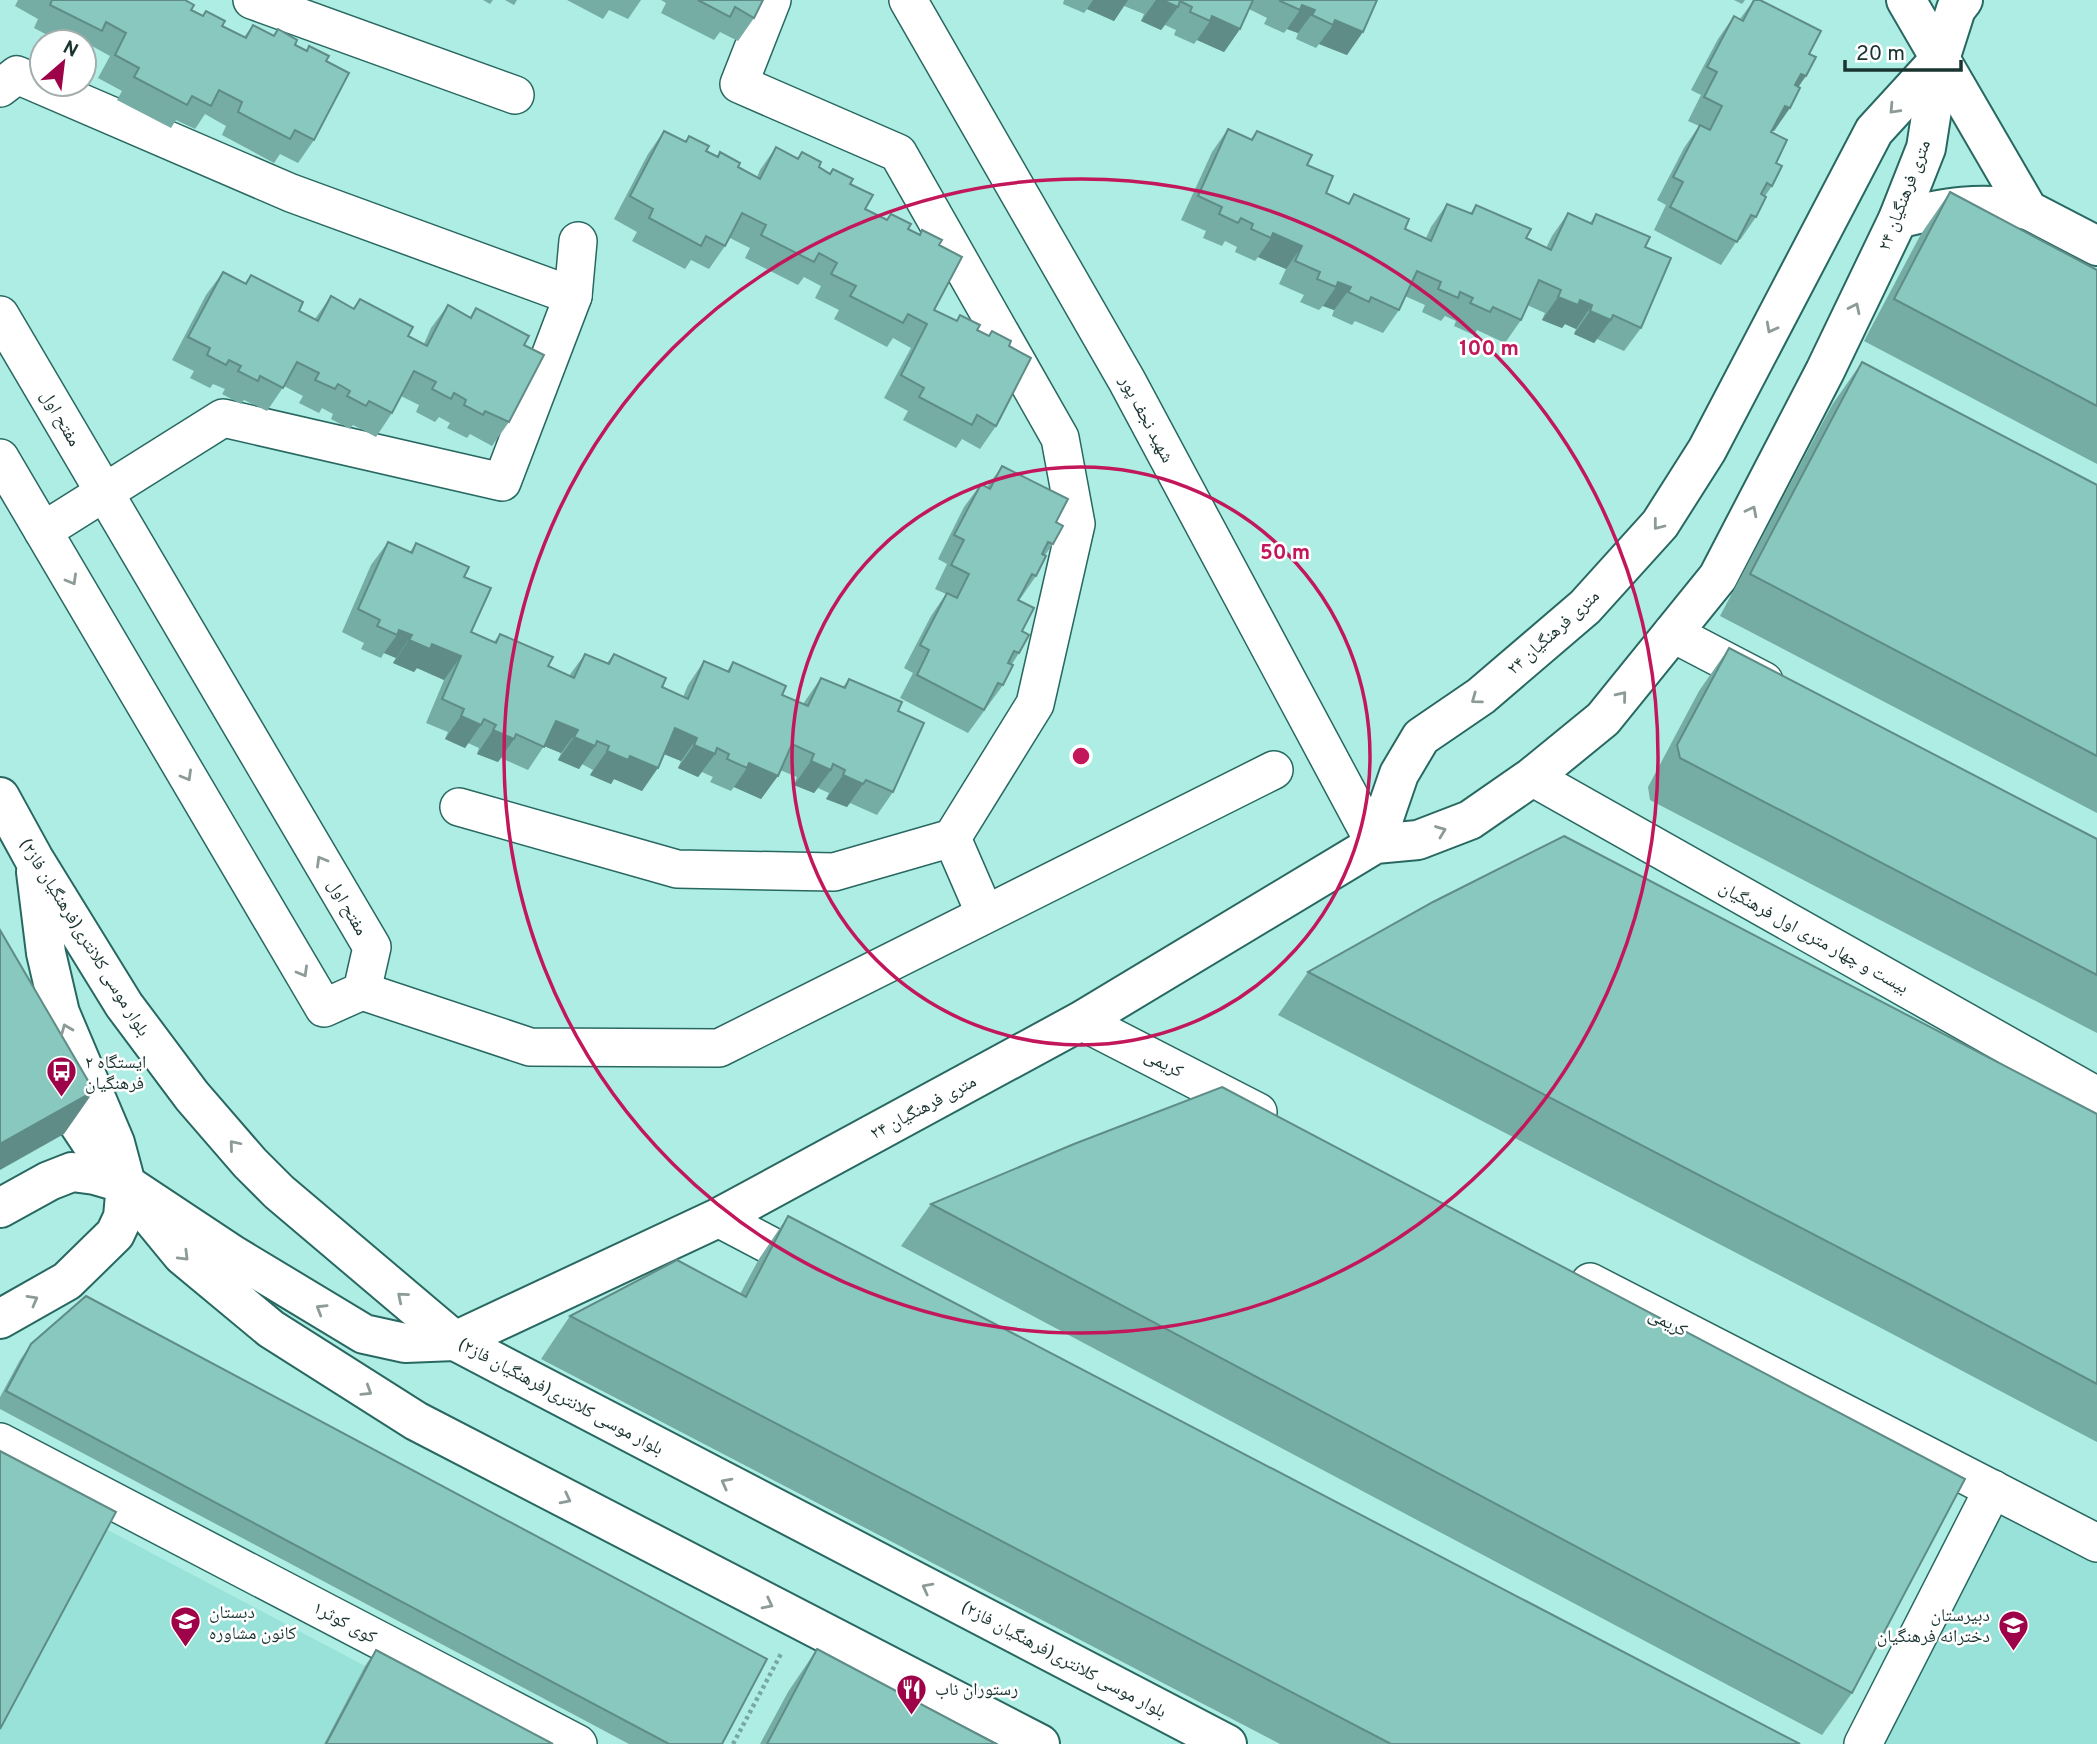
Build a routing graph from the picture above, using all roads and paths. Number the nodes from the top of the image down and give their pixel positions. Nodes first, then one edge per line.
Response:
1 (252, 0) edge
2 (772, 0) edge
3 (908, 0) edge
4 (1906, 0) edge
5 (1963, 0) edge
6 (1940, 59) junction
7 (0, 88) edge
8 (515, 95) dead end
9 (2028, 210) junction
10 (1898, 219) junction
11 (578, 241) dead end
12 (2097, 246) edge
13 (573, 296) junction
14 (0, 315) edge
15 (0, 458) edge
16 (105, 493) junction
17 (43, 531) junction
18 (1672, 633) junction
19 (1793, 696) edge
20 (1274, 770) dead end
21 (1532, 777) junction
22 (0, 797) edge
23 (459, 807) dead end
24 (952, 838) junction
25 (1375, 844) junction
26 (34, 859) junction
27 (985, 914) junction
28 (362, 991) junction
29 (0, 995) edge
30 (1082, 1021) junction
31 (2097, 1096) edge
32 (1291, 1129) edge
33 (126, 1184) junction
34 (0, 1208) edge
35 (718, 1218) junction
36 (1562, 1268) edge
37 (841, 1282) edge
38 (0, 1319) edge
39 (455, 1341) junction
40 (0, 1441) edge
41 (1993, 1489) junction
42 (2097, 1543) edge
43 (799, 1619) junction
44 (578, 1744) edge
45 (733, 1744) edge
46 (1040, 1744) edge
47 (1227, 1744) edge
48 (1863, 1744) edge

1 - 8 street
2 - 24 street
3 - 25 street, شهید نجف پور
4 - 6 main road
5 - 6 main road
6 - 9 main road
6 - 10 main road, ۲۴ متری فرهنگیان
6 -> 25 main road, ۲۴ متری فرهنگیان
7 - 13 street
9 - 10 main road
9 - 12 main road
18 -> 10 main road, ۲۴ متری فرهنگیان
11 - 13 street
13 - 16 street
14 - 16 street, مفتح اول
15 - 17 street
16 - 17 street
28 -> 16 street, مفتح اول
17 -> 28 street
18 - 19 street
21 -> 18 main road, ۲۴ متری فرهنگیان
20 - 27 street
25 -> 21 main road, ۲۴ متری فرهنگیان
21 - 31 street, بیست و چهار متری اول فرهنگیان
22 - 26 main road, بلوار موسی کلانتری(فرهنگیان فاز۲)
23 - 24 street
24 - 27 street
25 - 30 main road, ۲۴ متری فرهنگیان
33 -> 26 main road
39 -> 26 main road, بلوار موسی کلانتری(فرهنگیان فاز۲)
27 - 28 street
29 - 33 main road
30 - 32 street, کریمی
30 - 35 main road, ۲۴ متری فرهنگیان
33 - 34 main road
38 -> 33 main road
39 -> 33 main road
33 -> 43 main road
35 - 37 street
35 - 39 main road, ۲۴ متری فرهنگیان
36 - 41 street, کریمی
47 -> 39 main road, بلوار موسی کلانتری(فرهنگیان فاز۲)
40 - 44 street, کوی کوثر۱
41 - 42 street, کریمی
41 - 48 street
43 - 45 path
43 - 46 main road

